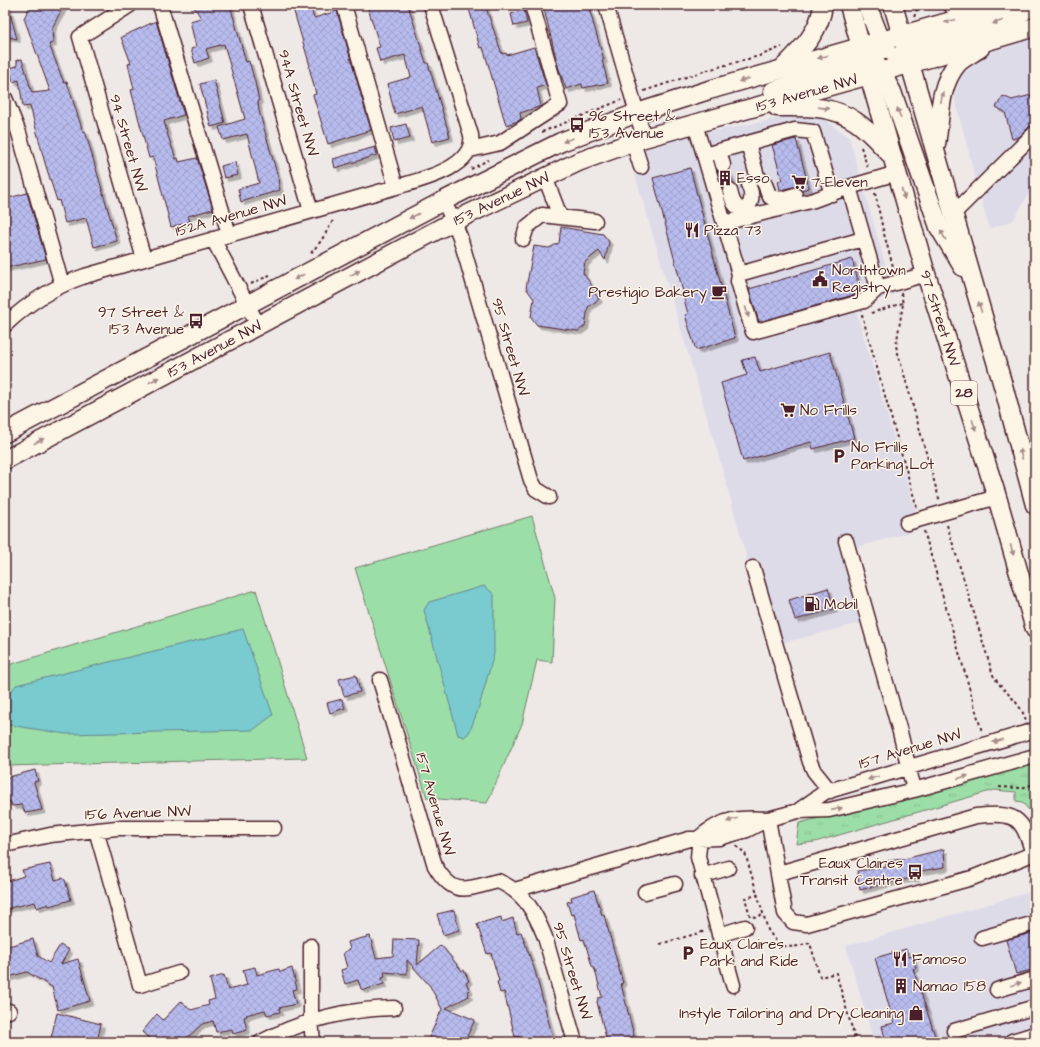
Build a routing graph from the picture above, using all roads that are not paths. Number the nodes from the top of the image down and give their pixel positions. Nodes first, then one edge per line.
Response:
1 (130, 5) edge
2 (160, 5) edge
3 (252, 5) edge
4 (344, 5) edge
5 (431, 5) edge
6 (532, 5) edge
7 (606, 5) edge
8 (823, 5) edge
9 (849, 5) edge
10 (868, 5) edge
11 (893, 5) edge
12 (953, 5) edge
13 (1008, 5) edge
14 (1033, 5) edge
15 (988, 11) junction
16 (1035, 27) edge
17 (901, 34) junction
18 (995, 38) junction
19 (882, 58) junction
20 (782, 69) junction
21 (5, 98) edge
22 (757, 107) junction
23 (637, 113) junction
24 (728, 115) junction
25 (695, 124) junction
26 (1035, 133) edge
27 (639, 140) junction
28 (748, 143) junction
29 (935, 149) junction
30 (470, 150) junction
31 (719, 151) junction
32 (704, 155) junction
33 (723, 165) tunnel mouth
34 (895, 165) junction
35 (641, 167) dead end
36 (545, 176) junction
37 (753, 181) junction
38 (396, 187) junction
39 (850, 187) junction
40 (831, 190) junction
41 (732, 197) tunnel mouth
42 (443, 201) junction
43 (311, 211) junction
44 (953, 214) junction
45 (560, 216) junction
46 (454, 220) junction
47 (595, 221) dead end
48 (724, 223) junction
49 (229, 234) junction
50 (522, 238) dead end
51 (213, 239) junction
52 (863, 239) junction
53 (144, 259) junction
54 (739, 274) junction
55 (926, 274) junction
56 (972, 280) junction
57 (62, 285) junction
58 (878, 288) junction
59 (247, 304) junction
60 (5, 324) edge
61 (258, 325) junction
62 (5, 433) edge
63 (5, 460) edge
64 (549, 497) dead end
65 (997, 497) junction
66 (1035, 505) edge
67 (907, 524) dead end
68 (846, 541) dead end
69 (753, 568) dead end
70 (1035, 629) edge
71 (380, 680) dead end
72 (1031, 727) edge
73 (1035, 756) edge
74 (908, 768) junction
75 (914, 790) junction
76 (830, 791) junction
77 (798, 811) junction
78 (768, 819) junction
79 (274, 828) dead end
80 (96, 830) junction
81 (700, 837) junction
82 (5, 845) edge
83 (1034, 854) edge
84 (728, 868) dead end
85 (779, 873) junction
86 (702, 876) junction
87 (498, 881) joint
88 (675, 884) dead end
89 (514, 890) junction
90 (645, 892) dead end
91 (1035, 924) edge
92 (745, 927) dead end
93 (719, 935) junction
94 (982, 938) dead end
95 (311, 946) dead end
96 (179, 973) dead end
97 (1035, 979) edge
98 (733, 986) dead end
99 (997, 990) dead end
100 (1035, 1007) edge
101 (394, 1008) dead end
102 (311, 1020) junction
103 (954, 1031) dead end
104 (1035, 1034) edge
105 (1012, 1041) edge
106 (261, 1042) edge
107 (313, 1042) edge
108 (575, 1042) edge

1 - 53 street, 94 Street NW
2 - 49 street
3 - 43 street, 94A Street NW
4 - 38 street
5 - 30 street
6 - 30 street
7 - 23 street
8 - 20 main road
9 - 19 main road, 97 Street NW
10 - 19 main road
11 - 17 main road, 97 Street NW
12 - 15 main road
13 - 15 main road
14 -> 19 main road
15 -> 17 main road
16 - 18 main road, 153 Avenue NW
17 - 19 main road, 97 Street NW
18 - 19 main road, 153 Avenue NW
29 -> 18 main road
19 -> 20 main road, 153 Avenue NW
19 - 22 main road, 153 Avenue NW
19 - 24 main road
19 - 29 main road, 97 Street NW
19 - 34 main road, 97 Street NW
56 -> 19 main road
20 -> 23 main road, 153 Avenue NW
21 - 57 street
22 - 24 main road, 153 Avenue NW
22 -> 34 main road
23 - 27 street
23 -> 42 main road, 153 Avenue NW
24 - 25 main road, 153 Avenue NW
25 - 27 main road, 153 Avenue NW
25 - 32 street
26 - 44 street
27 - 35 street
27 - 36 main road, 153 Avenue NW
28 - 31 street
28 - 37 street
28 - 40 street
29 - 44 main road, 97 Street NW
30 - 38 street, 152A Avenue NW
31 - 32 street
31 - 33 street
32 - 48 street
34 - 39 street
34 -> 55 main road, 97 Street NW / 28
36 - 45 street
36 - 46 main road, 153 Avenue NW
37 - 40 street
37 - 41 street
38 - 43 street, 152A Avenue NW
39 - 40 street
39 - 52 street
40 - 48 street
42 - 46 street, 95 Street NW
42 -> 59 main road, 153 Avenue NW
43 - 49 street, 152A Avenue NW
44 - 56 main road, 97 Street NW
45 - 47 street
45 - 50 street
61 -> 46 main road, 153 Avenue NW
46 - 64 street, 95 Street NW
48 - 54 street
49 - 51 street, 152A Avenue NW
51 - 53 street, 152A Avenue NW
51 - 59 street
52 - 54 street
52 - 58 street
53 - 57 street, 152A Avenue NW
54 -> 58 street
55 - 58 street
55 -> 65 main road, 97 Street NW / 28
66 -> 56 main road, 97 Street NW
57 - 60 street, 152A Avenue NW
59 - 61 street
59 - 62 main road, 153 Avenue NW
63 -> 61 main road, 153 Avenue NW
65 - 67 street
65 -> 70 main road, 97 Street NW / 28
68 - 74 street
69 - 76 street
71 - 87 street, 157 Avenue NW
72 -> 74 street, 157 Avenue NW
75 -> 73 street, 157 Avenue NW
74 - 75 street
74 -> 76 street, 157 Avenue NW
77 -> 75 street, 157 Avenue NW
76 - 77 street, 157 Avenue NW
77 - 78 street, 157 Avenue NW
78 - 81 street, 157 Avenue NW
78 - 85 street
79 - 80 street, 156 Avenue NW
80 - 82 street, 156 Avenue NW
80 - 96 street
81 - 86 street
81 - 89 street, 157 Avenue NW
83 - 85 street
83 - 85 street
84 - 86 street
86 - 93 street
87 - 89 street, 95 Street NW
88 - 90 street
89 - 108 street, 95 Street NW
91 - 94 street
92 - 93 street
93 - 98 street
95 - 102 street
99 -> 97 street
100 - 103 street
101 - 102 street
102 - 106 street
102 - 107 street
104 - 105 street

